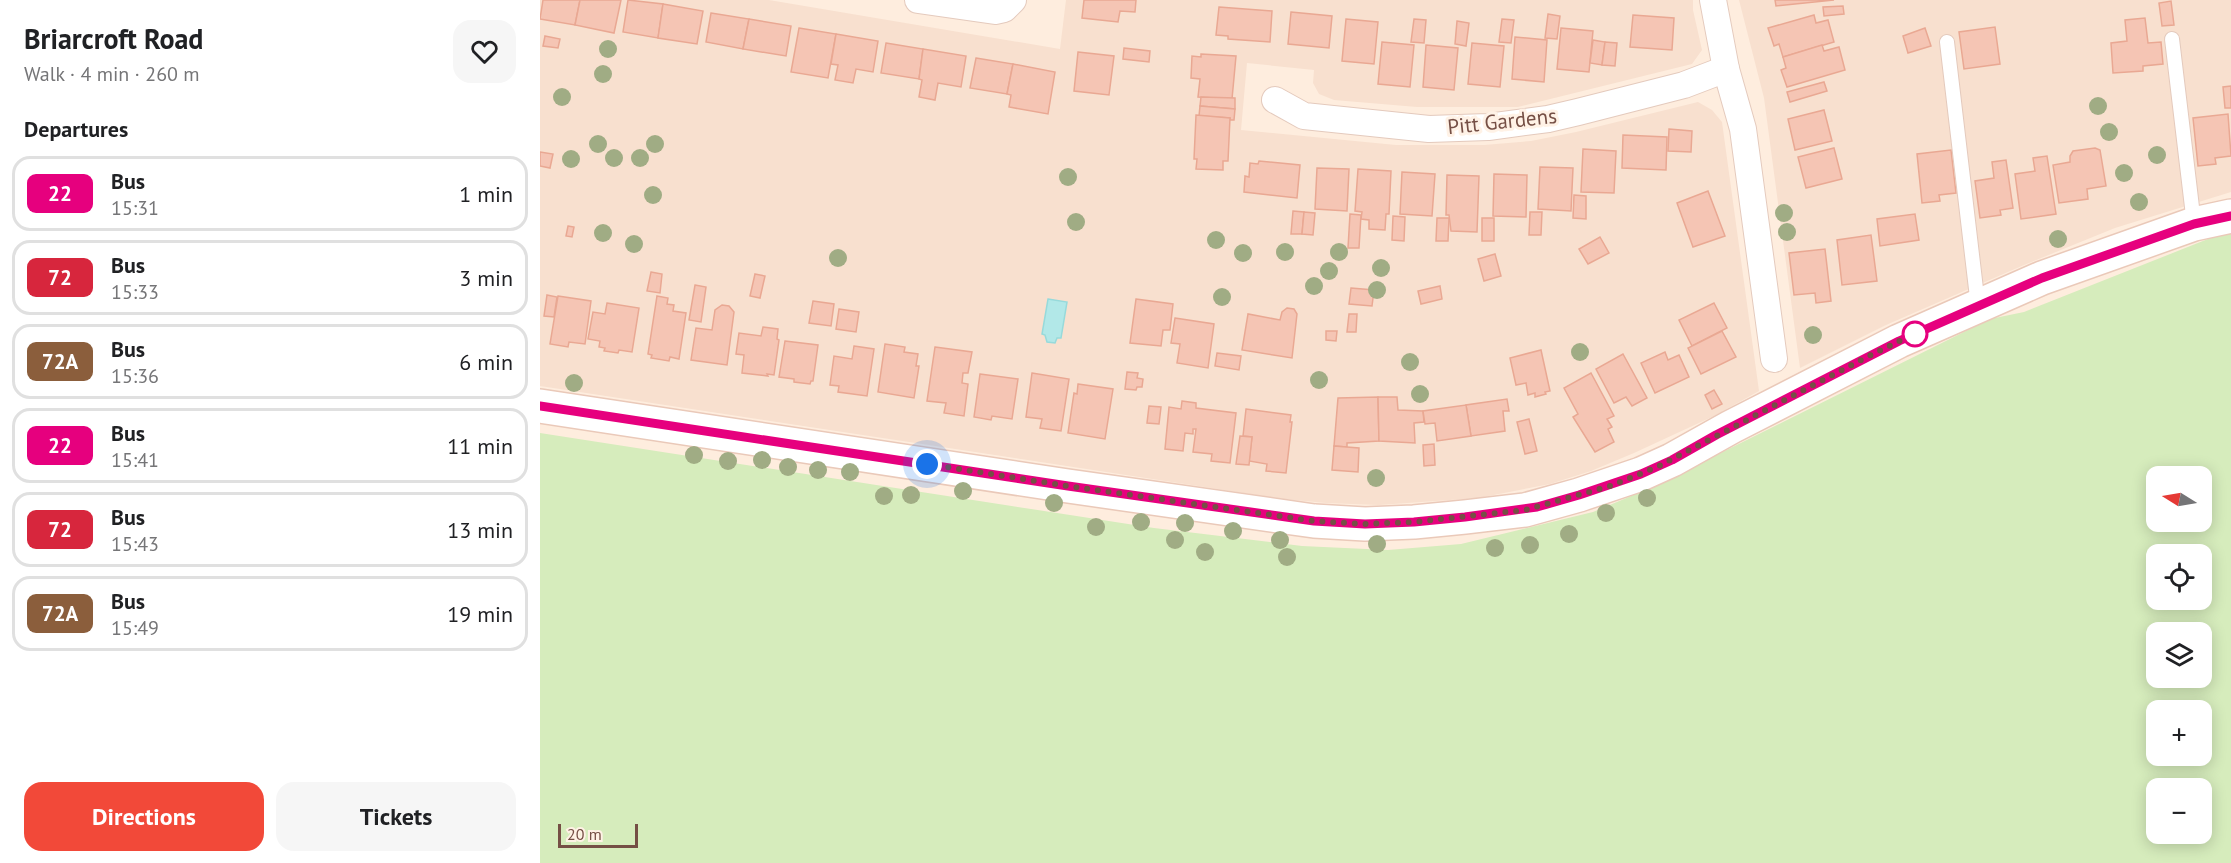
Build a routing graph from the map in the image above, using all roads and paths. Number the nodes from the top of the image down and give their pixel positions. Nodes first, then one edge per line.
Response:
1 (918, 0) edge
2 (1013, 0) edge
3 (1713, 0) edge
4 (2172, 39) dead end
5 (1947, 42) dead end
6 (1726, 69) junction
7 (1275, 100) dead end
8 (2231, 216) edge
9 (2194, 224) junction
10 (1977, 306) junction
11 (1774, 359) dead end
12 (540, 406) edge

1 - 2 street
3 - 6 street
4 - 9 lane
5 - 10 lane
6 - 7 street, Pitt Gardens
6 - 11 street
8 - 9 main road
9 - 10 main road
10 - 12 main road

